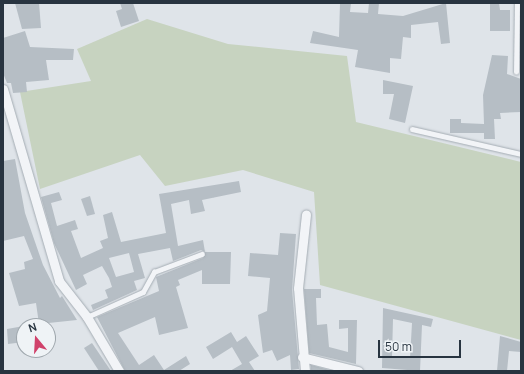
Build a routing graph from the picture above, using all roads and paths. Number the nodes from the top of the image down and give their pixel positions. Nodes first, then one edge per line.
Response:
1 (517, 3) edge
2 (516, 72) dead end
3 (3, 89) edge
4 (412, 129) dead end
5 (521, 154) edge
6 (306, 214) dead end
7 (202, 254) dead end
8 (87, 317) junction
9 (302, 357) junction
10 (119, 371) edge
11 (305, 371) edge
12 (358, 371) edge

1 - 2 lane
3 - 8 street
4 - 5 lane
6 - 9 street
7 - 8 lane
8 - 10 street
9 - 11 street
9 - 12 street

